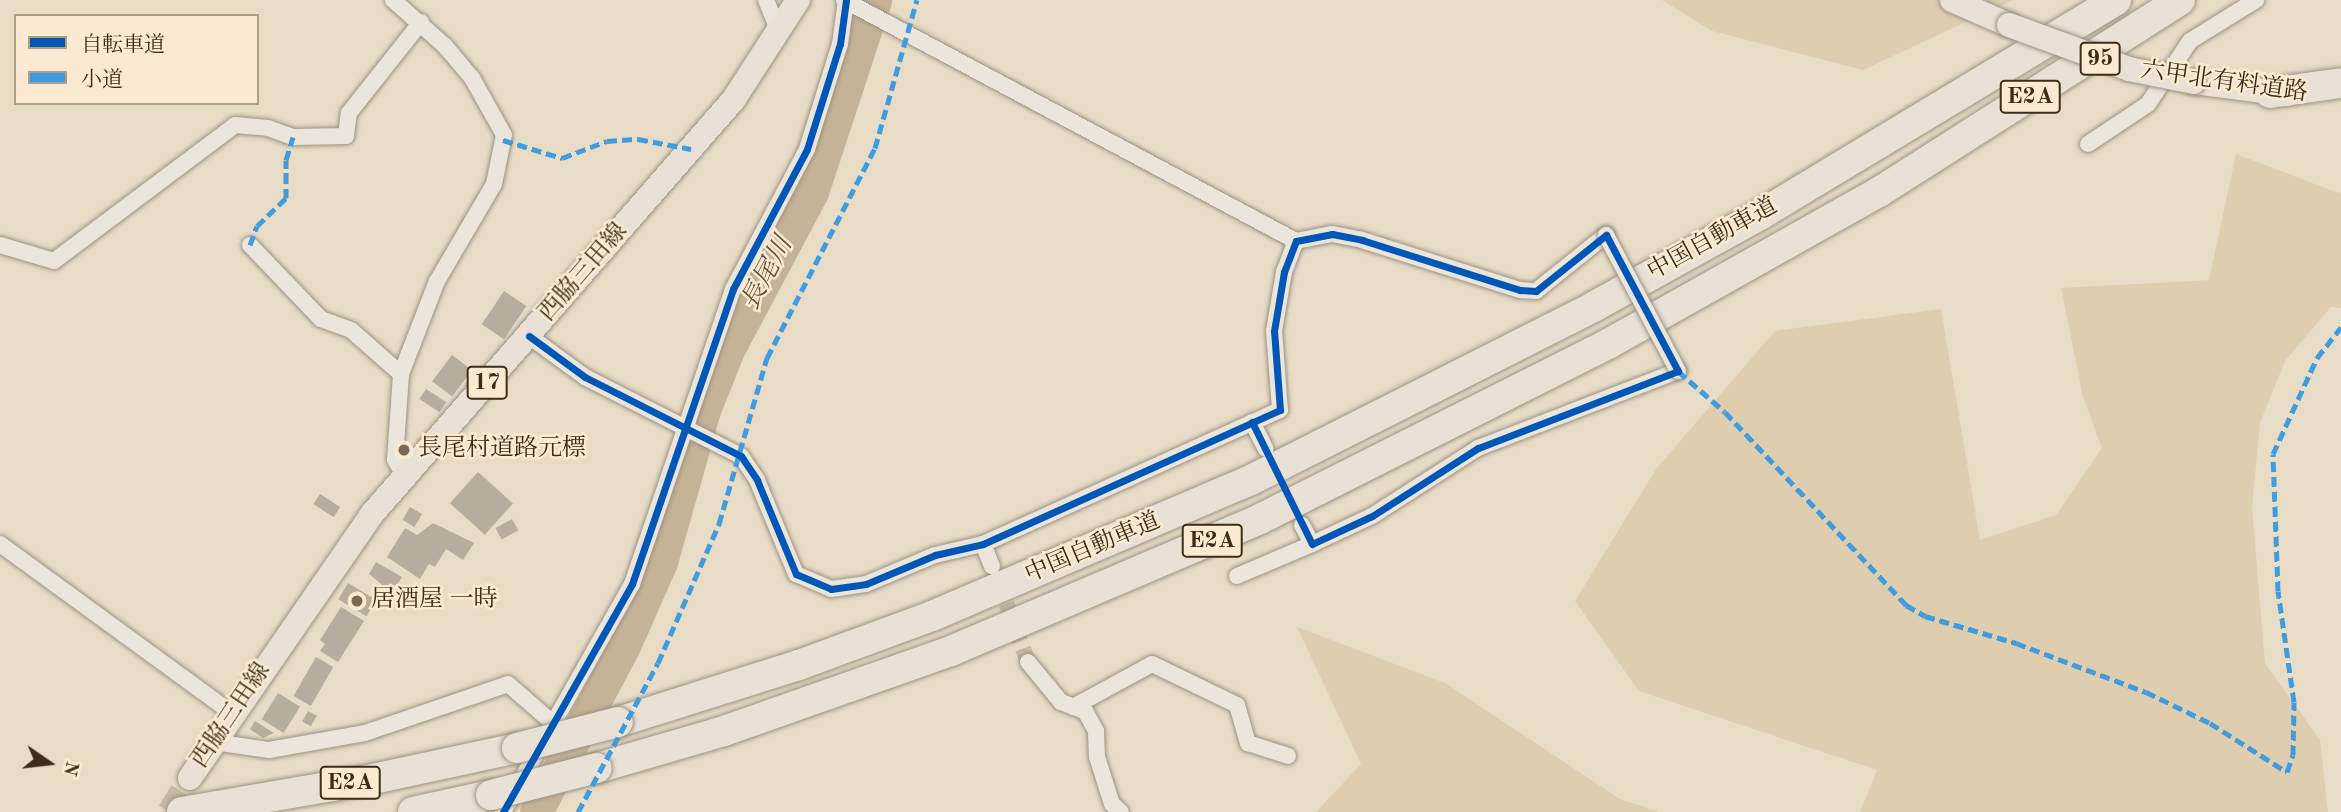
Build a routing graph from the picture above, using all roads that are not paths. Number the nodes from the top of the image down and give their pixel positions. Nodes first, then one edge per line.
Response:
1 (393, 0) edge
2 (766, 0) edge
3 (798, 0) edge
4 (845, 0) edge
5 (1952, 0) edge
6 (2116, 0) edge
7 (2180, 0) edge
8 (2256, 0) edge
9 (421, 22) junction
10 (779, 32) junction
11 (2341, 83) edge
12 (2270, 93) junction
13 (2341, 97) edge
14 (2088, 144) dead end
15 (1296, 241) junction
16 (0, 244) edge
17 (250, 245) dead end
18 (529, 336) junction
19 (401, 374) junction
20 (1252, 422) junction
21 (686, 425) junction
22 (1266, 449) dead end
23 (404, 475) junction
24 (1302, 525) dead end
25 (0, 544) edge
26 (983, 544) junction
27 (1312, 544) junction
28 (992, 566) tunnel mouth
29 (1237, 576) dead end
30 (1028, 662) tunnel mouth
31 (1073, 707) junction
32 (233, 714) junction
33 (555, 725) junction
34 (214, 742) junction
35 (1288, 755) dead end
36 (190, 778) tunnel mouth
37 (497, 804) edge
38 (182, 812) edge
39 (413, 812) edge
40 (1121, 812) edge

1 - 9 street
2 - 10 street
3 - 10 main road, 西脇三田線 / 17
4 - 15 street
4 - 21 street
5 - 12 main road, 六甲北有料道路 / 95, bridge
6 - 38 highway, 中国自動車道 / E2A, bridge
7 - 37 highway, 中国自動車道 / E2A, bridge
8 - 14 street
9 - 16 street
9 - 19 street
10 - 18 main road, 西脇三田線 / 17
11 - 12 highway
12 - 13 main road, 六甲北有料道路 / 95
15 - 20 street
15 - 27 street, bridge
17 - 19 street
18 - 21 street
18 - 23 main road, 西脇三田線 / 17
19 - 23 street
20 - 22 street
20 - 26 street
21 - 26 street
21 - 33 street
23 - 32 main road, 西脇三田線 / 17
24 - 27 street
25 - 32 street
26 - 28 street
27 - 29 street
30 - 31 street
31 - 35 street
31 - 40 street
32 - 34 main road, 西脇三田線 / 17
33 - 34 street
33 - 37 street
34 - 36 main road, 西脇三田線 / 17
37 - 39 highway, 中国自動車道 / E2A

